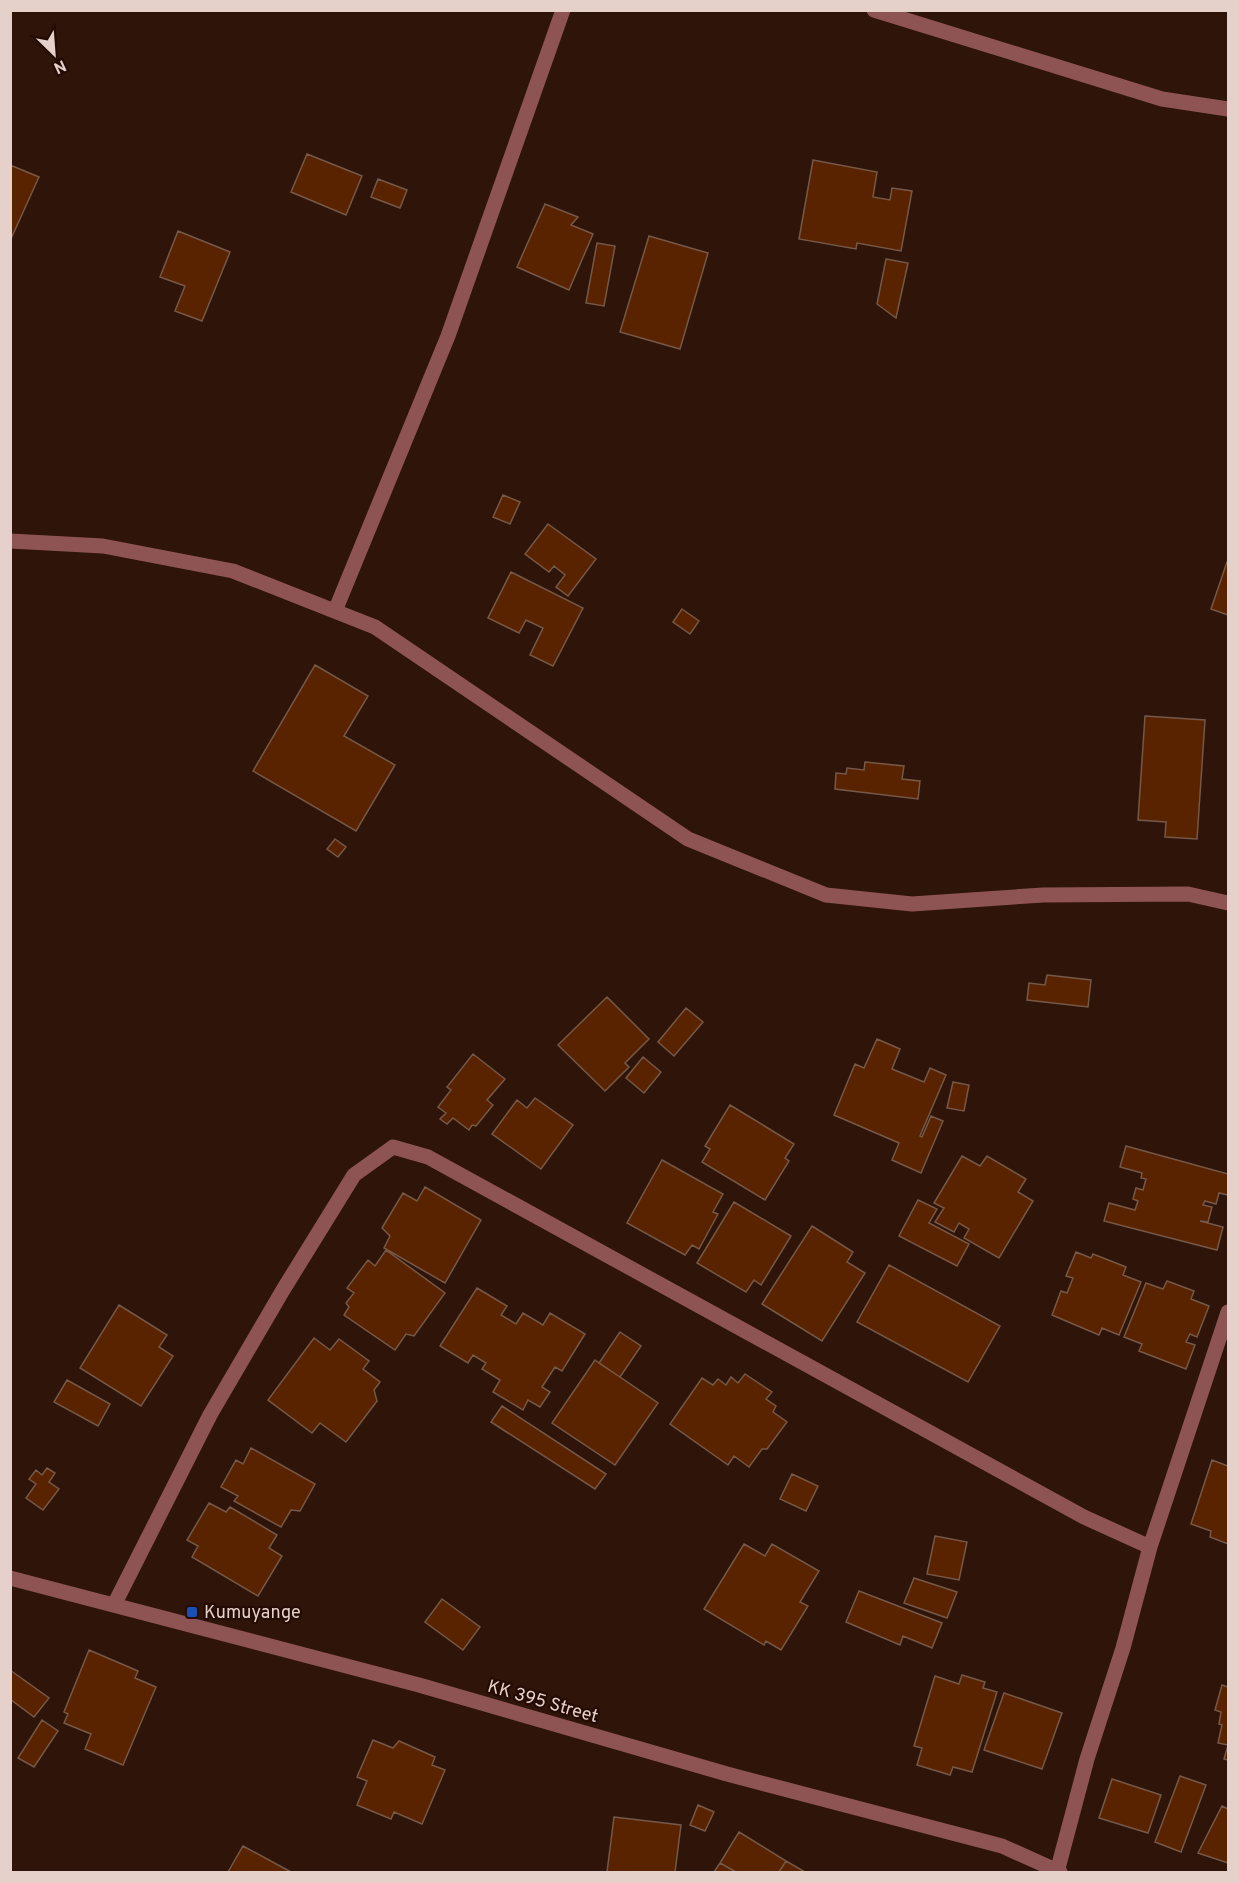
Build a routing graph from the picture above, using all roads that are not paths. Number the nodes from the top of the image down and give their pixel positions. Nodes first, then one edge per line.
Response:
1 (563, 10) edge
2 (874, 10) edge
3 (1228, 109) edge
4 (10, 541) edge
5 (335, 611) junction
6 (1228, 903) edge
7 (1228, 1312) edge
8 (1150, 1547) junction
9 (10, 1578) edge
10 (114, 1605) junction
11 (1058, 1872) edge

1 - 5 street
2 - 3 street
4 - 5 street
5 - 6 street
7 - 8 street
8 - 10 street
8 - 11 street
9 - 10 street, KK 395 Street
10 - 11 street, KK 395 Street

